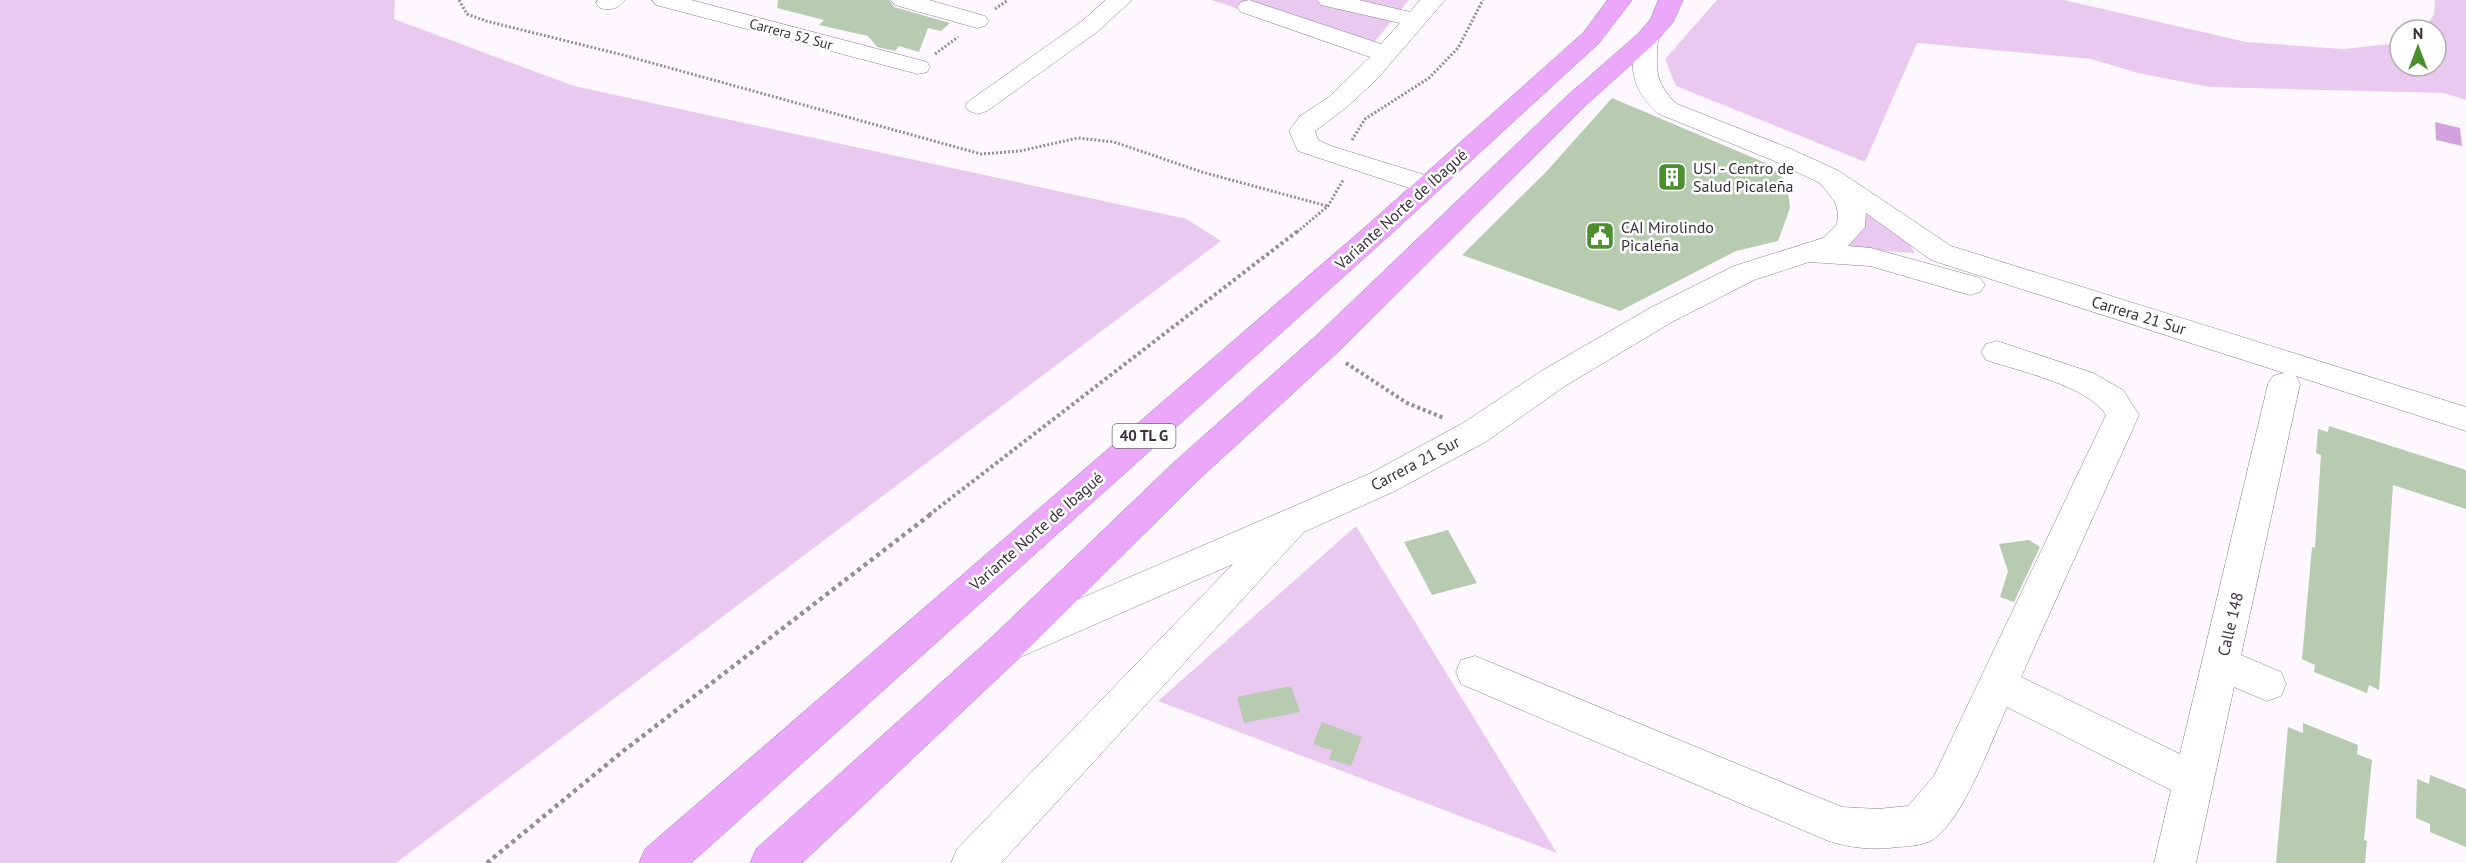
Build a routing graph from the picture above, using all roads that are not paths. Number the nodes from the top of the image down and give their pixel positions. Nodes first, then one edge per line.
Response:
1 (664, 0) edge
2 (903, 0) edge
3 (1120, 0) edge
4 (1329, 0) edge
5 (1399, 0) edge
6 (1620, 0) edge
7 (1671, 0) edge
8 (1250, 7) dead end
9 (1426, 9) edge
10 (977, 21) dead end
11 (1646, 39) junction
12 (1386, 54) junction
13 (918, 68) dead end
14 (978, 106) dead end
15 (1829, 177) junction
16 (1428, 185) junction
17 (1810, 253) junction
18 (1933, 262) junction
19 (1997, 352) dead end
20 (2288, 363) junction
21 (2451, 426) edge
22 (1298, 519) junction
23 (1005, 648) junction
24 (2221, 663) junction
25 (1475, 672) dead end
26 (1998, 684) junction
27 (2266, 684) dead end
28 (2194, 781) junction
29 (660, 863) edge
30 (771, 863) edge
31 (972, 863) edge
32 (2175, 863) edge

1 - 13 street, Carrera 52 Sur
2 - 10 street
3 - 14 street
4 - 9 street
5 - 9 street
6 - 16 highway, Variante Norte de Ibagué / 40 TL G
7 - 11 highway, 40 TL G
8 - 12 street
9 - 12 street
11 - 15 street, Carrera 21 Sur
11 - 23 highway, 40 TL G
12 - 16 street
15 - 17 street, Carrera 21 Sur
15 - 18 street, Carrera 21 Sur
16 - 29 highway, Variante Norte de Ibagué / 40 TL G
17 - 18 street, Carrera 21 Sur
17 - 22 street, Carrera 21 Sur
18 - 20 street, Carrera 21 Sur
19 - 26 street
20 - 21 street, Carrera 21 Sur
20 - 24 street, Calle 148
22 - 23 street, Carrera 21 Sur
22 - 31 street
23 - 30 highway, 40 TL G
24 - 27 street
24 - 28 street, Calle 148
25 - 26 street
26 - 28 street
28 - 32 street, Calle 148

